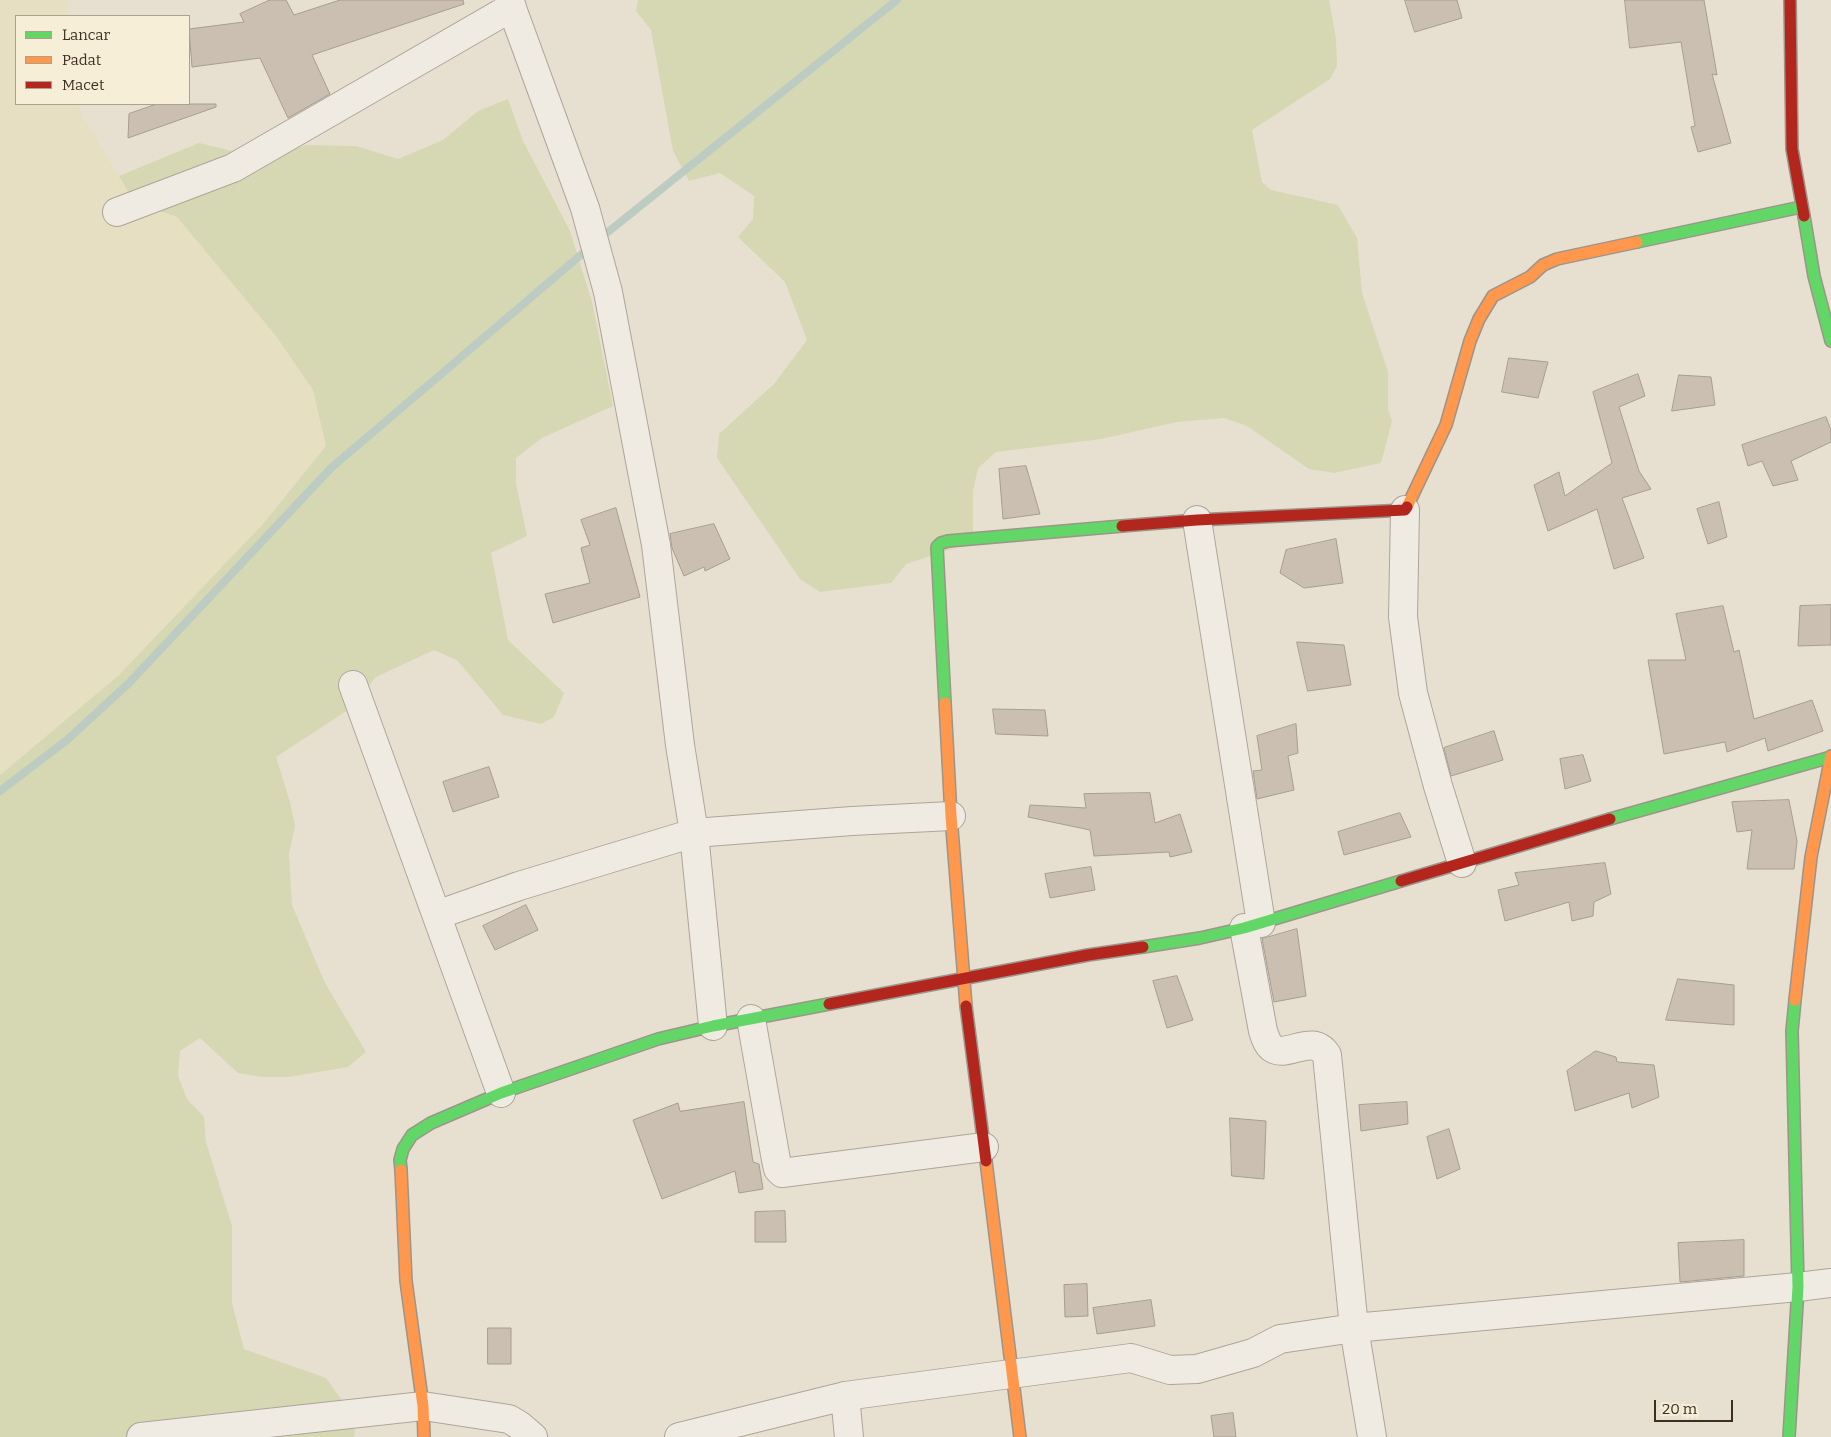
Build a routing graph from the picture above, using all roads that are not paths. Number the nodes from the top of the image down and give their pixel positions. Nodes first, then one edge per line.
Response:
1 (1790, 0) edge
2 (510, 4) edge
3 (1801, 207) junction
4 (117, 212) dead end
5 (1831, 341) edge
6 (1405, 510) junction
7 (1197, 520) junction
8 (353, 685) dead end
9 (1831, 756) edge
10 (951, 816) junction
11 (694, 833) junction
12 (1462, 863) junction
13 (437, 915) junction
14 (1252, 926) junction
15 (963, 979) junction
16 (751, 1019) junction
17 (714, 1026) junction
18 (501, 1093) junction
19 (984, 1147) junction
20 (1831, 1283) edge
21 (1798, 1287) junction
22 (1354, 1328) junction
23 (1014, 1374) junction
24 (845, 1396) junction
25 (423, 1406) junction
26 (141, 1437) edge
27 (424, 1437) edge
28 (533, 1437) edge
29 (679, 1437) edge
30 (849, 1437) edge
31 (1020, 1437) edge
32 (1372, 1437) edge
33 (1789, 1437) edge

1 - 3 street
2 - 4 street
2 - 11 street
3 - 5 street
3 - 6 street
6 - 7 street
6 - 12 street
7 - 10 street
7 - 14 street
8 - 13 street
9 - 12 street
9 - 21 street
10 - 11 street
10 - 15 street
11 - 13 street
11 - 17 street
12 - 14 street
13 - 18 street
14 - 15 street
14 - 22 street
15 - 16 street
15 - 19 street
16 - 17 street
16 - 19 street
17 - 18 street
18 - 25 street
19 - 23 street
20 - 21 street
21 - 22 street
21 - 33 street
22 - 23 street
22 - 32 street
23 - 24 street
23 - 31 street
24 - 29 street
24 - 30 street
25 - 26 street
25 - 27 street
25 - 28 street

